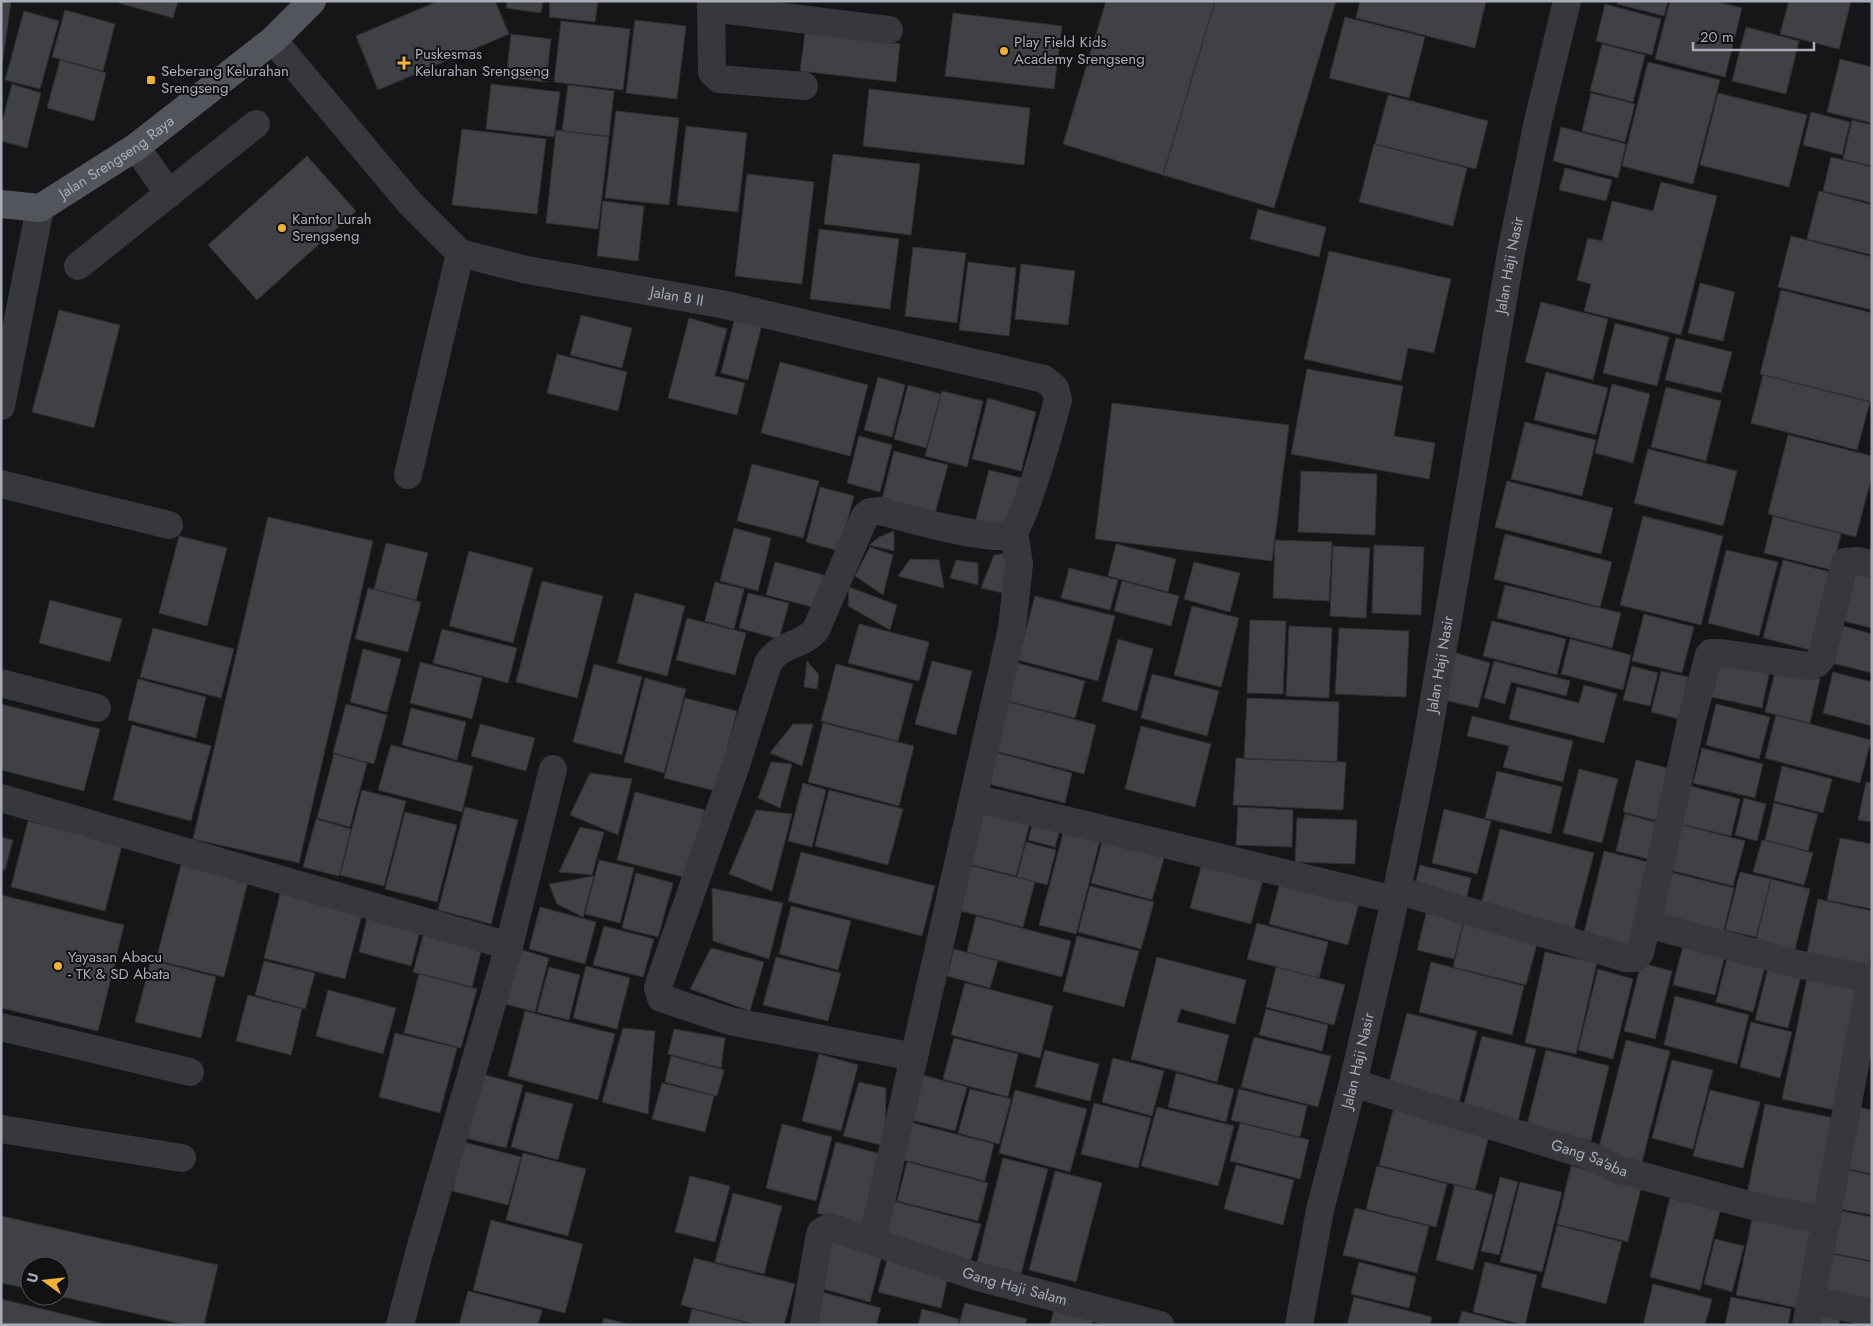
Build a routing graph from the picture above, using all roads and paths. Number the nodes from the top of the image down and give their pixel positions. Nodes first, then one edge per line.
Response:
1 (312, 1) edge
2 (1567, 1) edge
3 (711, 4) edge
4 (889, 30) dead end
5 (273, 40) junction
6 (804, 86) dead end
7 (256, 124) dead end
8 (136, 147) junction
9 (169, 194) junction
10 (1, 204) edge
11 (40, 208) junction
12 (460, 254) junction
13 (78, 266) dead end
14 (1, 406) edge
15 (408, 475) dead end
16 (1, 484) edge
17 (169, 525) dead end
18 (1014, 532) junction
19 (1872, 564) edge
20 (1, 683) edge
21 (97, 708) dead end
22 (553, 769) dead end
23 (1, 798) edge
24 (974, 798) junction
25 (1396, 895) junction
26 (1647, 924) junction
27 (509, 946) junction
28 (1, 1027) edge
29 (914, 1057) junction
30 (190, 1072) dead end
31 (1353, 1083) junction
32 (1, 1128) edge
33 (182, 1158) dead end
34 (1827, 1221) junction
35 (872, 1241) junction
36 (1808, 1312) edge
37 (1872, 1313) edge
38 (400, 1325) edge
39 (804, 1325) edge
40 (1160, 1325) edge
41 (1300, 1325) edge

1 - 5 main road, Jalan Srengseng Raya
2 - 25 street, Jalan Haji Nasir
3 - 4 street
3 - 6 street
5 - 8 main road, Jalan Srengseng Raya
5 - 12 street
7 - 9 street
8 - 9 street
8 - 11 main road, Jalan Srengseng Raya
9 - 13 street
10 - 11 main road
11 - 14 street
12 - 15 street
12 - 18 street, Jalan B II
16 - 17 street
18 - 24 street
18 - 29 street
19 - 26 street
20 - 21 street
22 - 27 street
23 - 27 street
24 - 25 street
24 - 29 street
25 - 26 street
25 - 31 street, Jalan Haji Nasir
26 - 34 street
27 - 38 street
28 - 30 street
29 - 35 street
31 - 34 street, Gang Sa'aba
31 - 41 street, Jalan Haji Nasir
32 - 33 street
34 - 36 street
35 - 39 street, Gang Haji Salam
35 - 40 street, Gang Haji Salam
36 - 37 street

